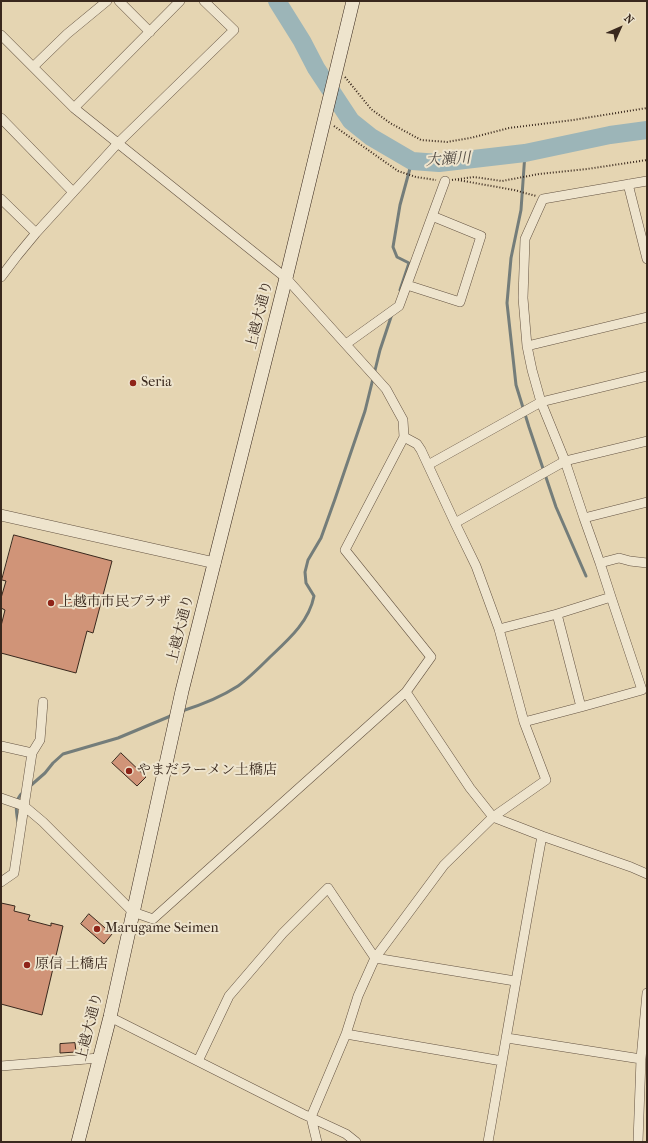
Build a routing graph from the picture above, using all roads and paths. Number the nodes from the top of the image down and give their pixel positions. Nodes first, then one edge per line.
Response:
1 (107, 1) edge
2 (119, 1) edge
3 (180, 1) edge
4 (204, 1) edge
5 (353, 1) edge
6 (150, 32) junction
7 (1, 35) edge
8 (337, 66) junction
9 (33, 67) junction
10 (74, 108) junction
11 (647, 108) edge
12 (1, 118) edge
13 (323, 122) junction
14 (118, 143) junction
15 (647, 160) edge
16 (457, 180) junction
17 (445, 181) junction
18 (647, 181) edge
19 (628, 184) junction
20 (73, 192) junction
21 (1, 199) edge
22 (543, 199) junction
23 (432, 216) junction
24 (36, 234) junction
25 (647, 258) edge
26 (1, 277) edge
27 (286, 278) junction
28 (407, 285) junction
29 (647, 317) edge
30 (346, 344) junction
31 (527, 346) junction
32 (647, 376) edge
33 (542, 402) junction
34 (404, 437) junction
35 (647, 441) edge
36 (565, 461) junction
37 (428, 465) junction
38 (647, 502) edge
39 (1, 514) edge
40 (584, 518) junction
41 (454, 523) junction
42 (215, 562) junction
43 (600, 563) junction
44 (647, 563) edge
45 (611, 597) junction
46 (557, 614) junction
47 (499, 629) junction
48 (406, 692) junction
49 (43, 702) dead end
50 (581, 707) junction
51 (524, 722) junction
52 (1, 746) edge
53 (32, 753) junction
54 (1, 798) edge
55 (24, 806) junction
56 (494, 817) junction
57 (542, 836) junction
58 (647, 874) edge
59 (1, 882) edge
60 (133, 912) junction
61 (375, 958) junction
62 (515, 981) junction
63 (647, 993) edge
64 (110, 1017) junction
65 (346, 1034) junction
66 (507, 1038) junction
67 (99, 1058) junction
68 (641, 1059) junction
69 (198, 1061) junction
70 (502, 1061) junction
71 (1, 1066) edge
72 (312, 1118) junction
73 (78, 1142) edge
74 (317, 1142) edge
75 (356, 1142) edge
76 (488, 1142) edge
77 (638, 1142) edge

1 - 9 street
2 - 6 street
3 - 6 street
4 - 14 street
5 - 8 main road, 上越大通り
6 - 10 street
7 - 9 street
8 - 11 path
8 - 13 main road, 上越大通り
9 - 10 street
10 - 14 street
12 - 20 street
13 - 17 path
13 - 27 main road, 上越大通り
14 - 20 street
14 - 27 street
15 - 16 path
16 - 17 path
16 - 22 path
17 - 23 street
18 - 19 street
19 - 22 street
19 - 25 street
20 - 24 street
21 - 24 street
22 - 31 street
23 - 28 street
23 - 28 street
24 - 26 street
27 - 30 street
27 - 42 main road, 上越大通り
28 - 30 street
29 - 31 street
30 - 34 street
31 - 33 street
32 - 33 street
33 - 36 street
33 - 37 street
34 - 37 street
34 - 48 street
35 - 36 street
36 - 40 street
36 - 41 street
37 - 41 street
38 - 40 street
39 - 42 street
40 - 43 street
41 - 47 street
42 - 60 main road, 上越大通り
43 - 44 street
43 - 45 street
45 - 46 street
45 - 50 street
46 - 47 street
46 - 50 street
47 - 51 street
48 - 56 street
48 - 60 street
49 - 53 street
50 - 51 street
51 - 56 street
52 - 53 street
53 - 55 street
54 - 55 street
55 - 59 street
55 - 60 street
56 - 57 street
56 - 61 street
57 - 58 street
57 - 62 street
60 - 64 main road, 上越大通り
61 - 62 street
61 - 65 street
61 - 69 street
62 - 66 street
63 - 68 street
64 - 67 main road, 上越大通り
64 - 69 street
65 - 70 street
65 - 72 street
66 - 68 street
66 - 70 street
67 - 71 street
67 - 73 main road, 上越大通り
68 - 77 street
69 - 72 street
70 - 76 street
72 - 74 street
72 - 75 street

